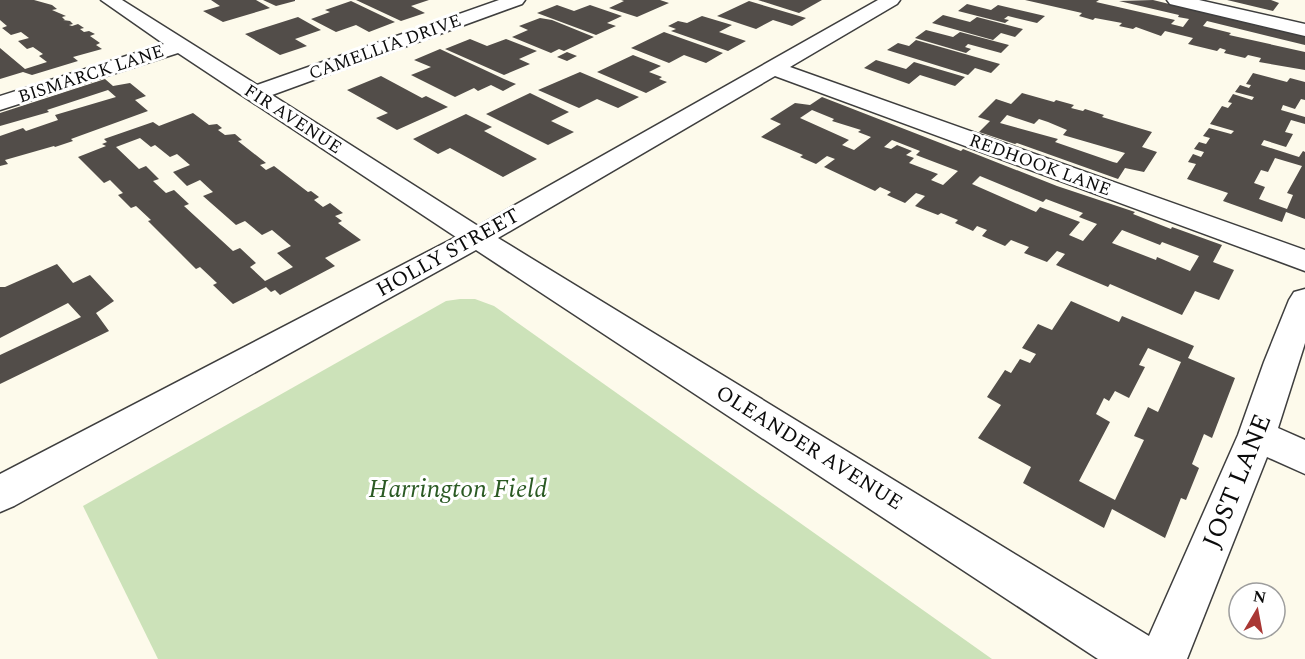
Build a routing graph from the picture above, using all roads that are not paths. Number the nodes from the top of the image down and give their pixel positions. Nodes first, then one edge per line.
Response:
1 (516, 0) edge
2 (891, 0) edge
3 (1176, 0) edge
4 (122, 2) edge
5 (1305, 30) edge
6 (182, 45) junction
7 (774, 68) junction
8 (254, 94) junction
9 (0, 103) edge
10 (477, 238) junction
11 (1305, 261) edge
12 (1305, 300) edge
13 (1257, 435) junction
14 (1305, 458) edge
15 (0, 494) edge
16 (1141, 659) edge
17 (1163, 659) edge

1 - 8 street, CAMELLIA DRIVE
2 - 7 street, HOLLY STREET
3 - 5 street
4 - 6 street, FIR AVENUE
6 - 8 street, FIR AVENUE
6 - 9 street, BISMARCK LANE
7 - 10 street, HOLLY STREET
7 - 11 street, REDHOOK LANE
8 - 10 street, FIR AVENUE
10 - 15 street, HOLLY STREET
10 - 16 street, OLEANDER AVENUE
12 - 13 street, JOST LANE
13 - 14 street
13 - 17 street, JOST LANE

